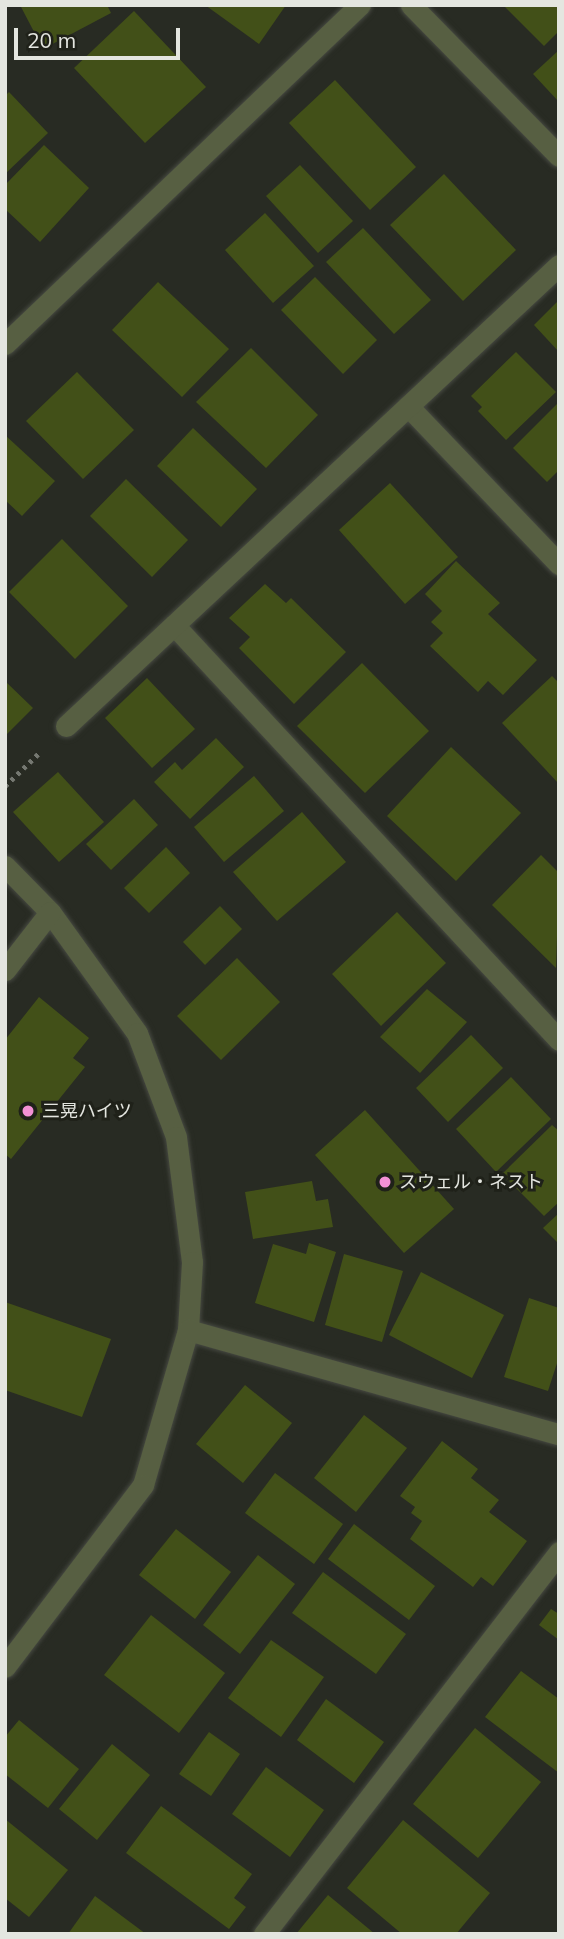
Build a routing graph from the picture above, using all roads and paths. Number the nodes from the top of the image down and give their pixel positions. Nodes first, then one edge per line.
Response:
1 (360, 5) edge
2 (411, 5) edge
3 (559, 156) edge
4 (559, 265) edge
5 (5, 344) edge
6 (408, 406) junction
7 (559, 564) edge
8 (174, 625) junction
9 (66, 726) joint
10 (5, 786) edge
11 (5, 866) edge
12 (50, 912) junction
13 (5, 970) edge
14 (559, 1040) edge
15 (188, 1331) junction
16 (559, 1434) edge
17 (559, 1552) edge
18 (6, 1666) edge
19 (264, 1934) edge

1 - 5 street
2 - 3 street
4 - 6 street
6 - 7 street
6 - 8 street
8 - 9 street
8 - 14 street
9 - 10 path
11 - 12 street
12 - 13 street
12 - 15 street
15 - 16 street
15 - 18 street
17 - 19 street

